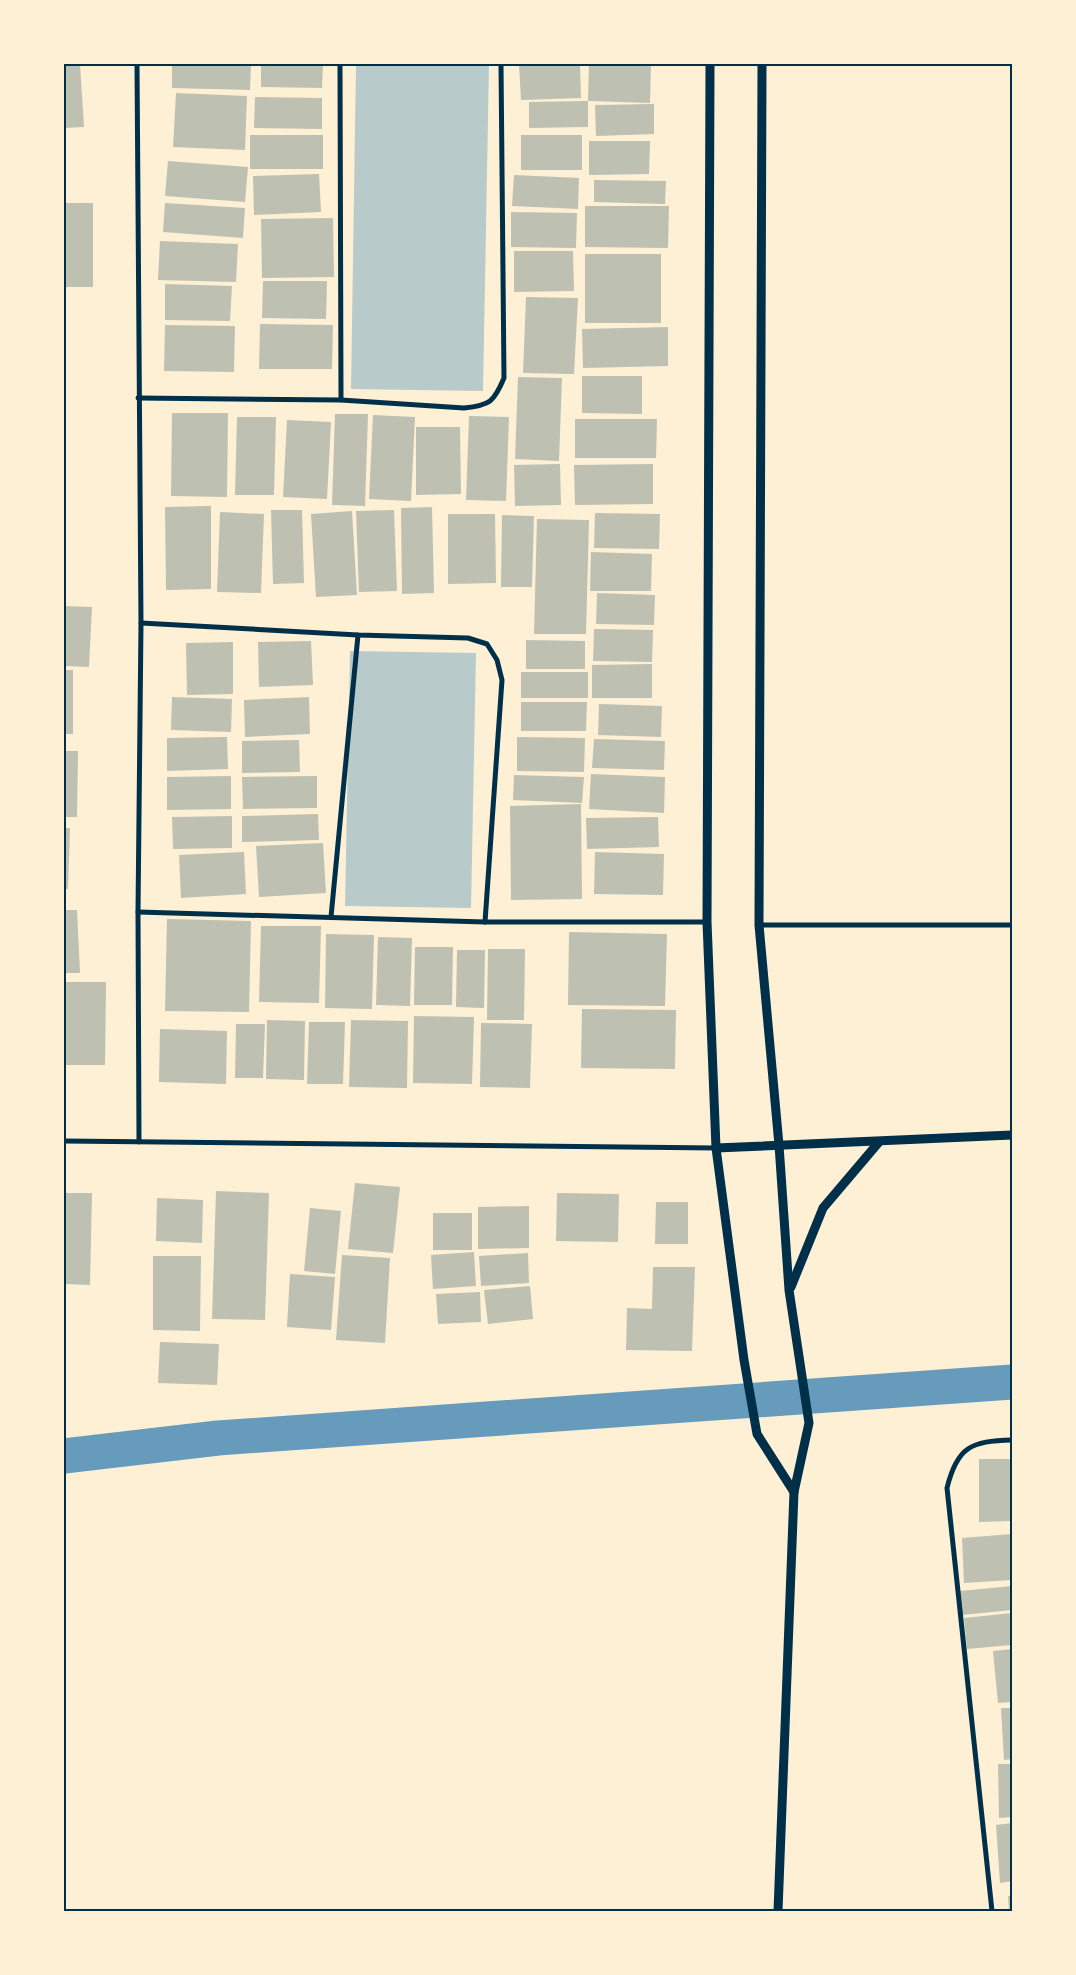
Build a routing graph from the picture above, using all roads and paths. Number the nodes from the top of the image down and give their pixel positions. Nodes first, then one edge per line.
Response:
1 (137, 64) edge
2 (340, 64) edge
3 (501, 64) edge
4 (710, 64) edge
5 (762, 64) edge
6 (138, 398) junction
7 (341, 400) junction
8 (141, 623) junction
9 (358, 635) junction
10 (138, 912) junction
11 (331, 917) junction
12 (485, 922) junction
13 (707, 922) junction
14 (1012, 925) edge
15 (759, 926) junction
16 (1012, 1135) edge
17 (64, 1141) edge
18 (139, 1142) junction
19 (879, 1142) junction
20 (779, 1145) junction
21 (716, 1148) junction
22 (789, 1290) junction
23 (1012, 1440) edge
24 (794, 1492) junction
25 (778, 1911) edge
26 (992, 1911) edge

1 - 6 street
2 - 7 street
3 - 7 street
4 - 13 street
5 - 15 street
6 - 7 street
6 - 8 street
8 - 9 street
8 - 10 street
9 - 11 street
9 - 12 street
10 - 11 street
10 - 18 street
11 - 12 street
12 - 13 street
13 - 21 street
14 - 15 street
15 - 20 street
16 - 19 street
17 - 18 street
18 - 21 street
19 - 20 street
19 - 22 street
20 - 21 street
20 - 22 street
21 - 24 street
22 - 24 street
23 - 26 street
24 - 25 street

